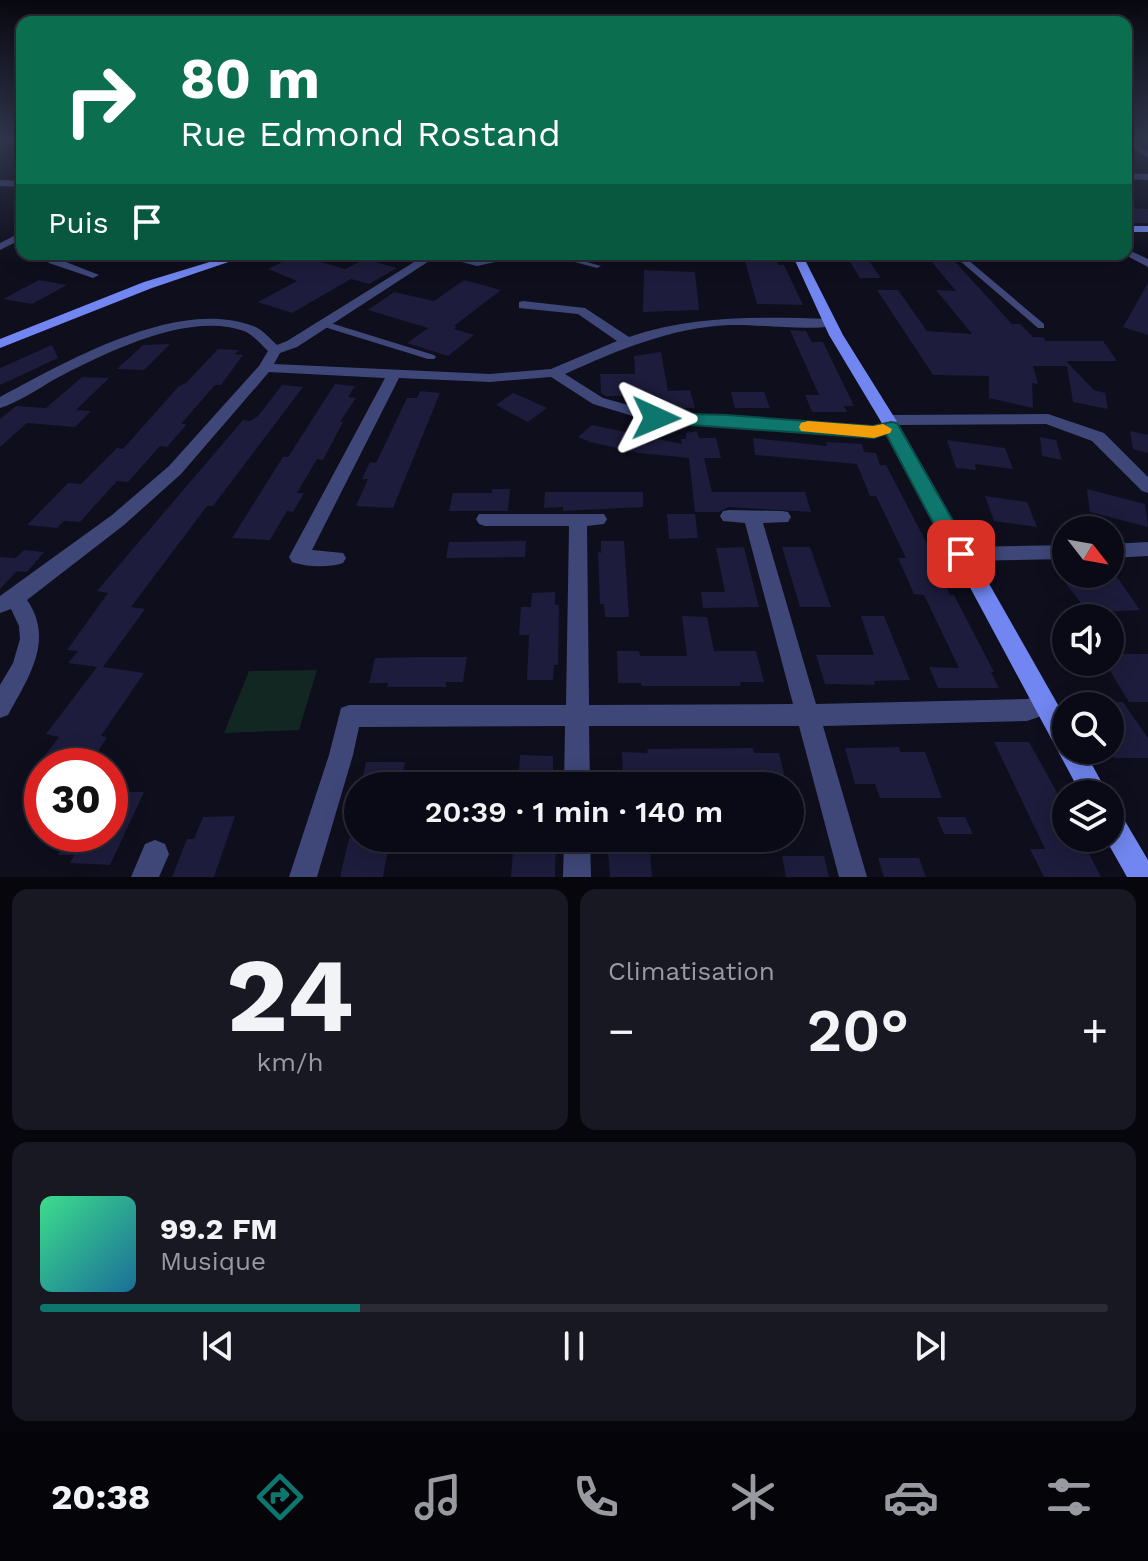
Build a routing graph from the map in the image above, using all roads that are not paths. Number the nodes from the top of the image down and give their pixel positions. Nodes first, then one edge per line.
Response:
1 (1133, 255) dead end
2 (54, 260) edge
3 (206, 260) edge
4 (425, 260) edge
5 (460, 260) edge
6 (497, 260) edge
7 (573, 260) edge
8 (800, 260) edge
9 (963, 260) edge
10 (1148, 264) edge
11 (597, 266) dead end
12 (93, 275) dead end
13 (523, 305) dead end
14 (829, 323) junction
15 (324, 324) junction
16 (1041, 326) dead end
17 (627, 342) junction
18 (0, 344) edge
19 (275, 350) junction
20 (431, 357) dead end
21 (265, 368) junction
22 (554, 373) junction
23 (394, 374) junction
24 (0, 403) edge
25 (889, 424) junction
26 (1148, 487) edge
27 (782, 517) dead end
28 (485, 519) dead end
29 (1148, 549) edge
30 (1124, 550) edge
31 (1052, 552) edge
32 (961, 554) junction
33 (336, 558) dead end
34 (7, 601) edge
35 (1045, 704) junction
36 (0, 707) edge
37 (808, 715) junction
38 (577, 717) junction
39 (1052, 717) edge
40 (577, 772) edge
41 (1124, 845) edge
42 (577, 852) edge
43 (303, 877) edge
44 (577, 877) edge
45 (853, 877) edge
46 (1142, 877) edge

1 - 10 street
2 - 12 street
3 - 18 street
4 - 15 street
5 - 6 lane
7 - 11 lane
8 - 14 street
9 - 16 lane
13 - 17 street
14 - 17 street
14 - 25 street
15 - 19 street
15 - 20 lane
17 - 22 street
19 - 21 street
19 - 24 street
21 - 23 street
21 - 34 street
22 - 23 street
22 - 25 street
23 - 33 street
25 - 26 street
25 - 32 street
27 - 37 street
28 - 38 street
29 - 30 street
31 - 32 street
32 - 35 street
34 - 36 street
35 - 37 street
35 - 39 street
37 - 38 street
37 - 45 street
38 - 40 street
38 - 43 street
41 - 46 street
42 - 44 street

